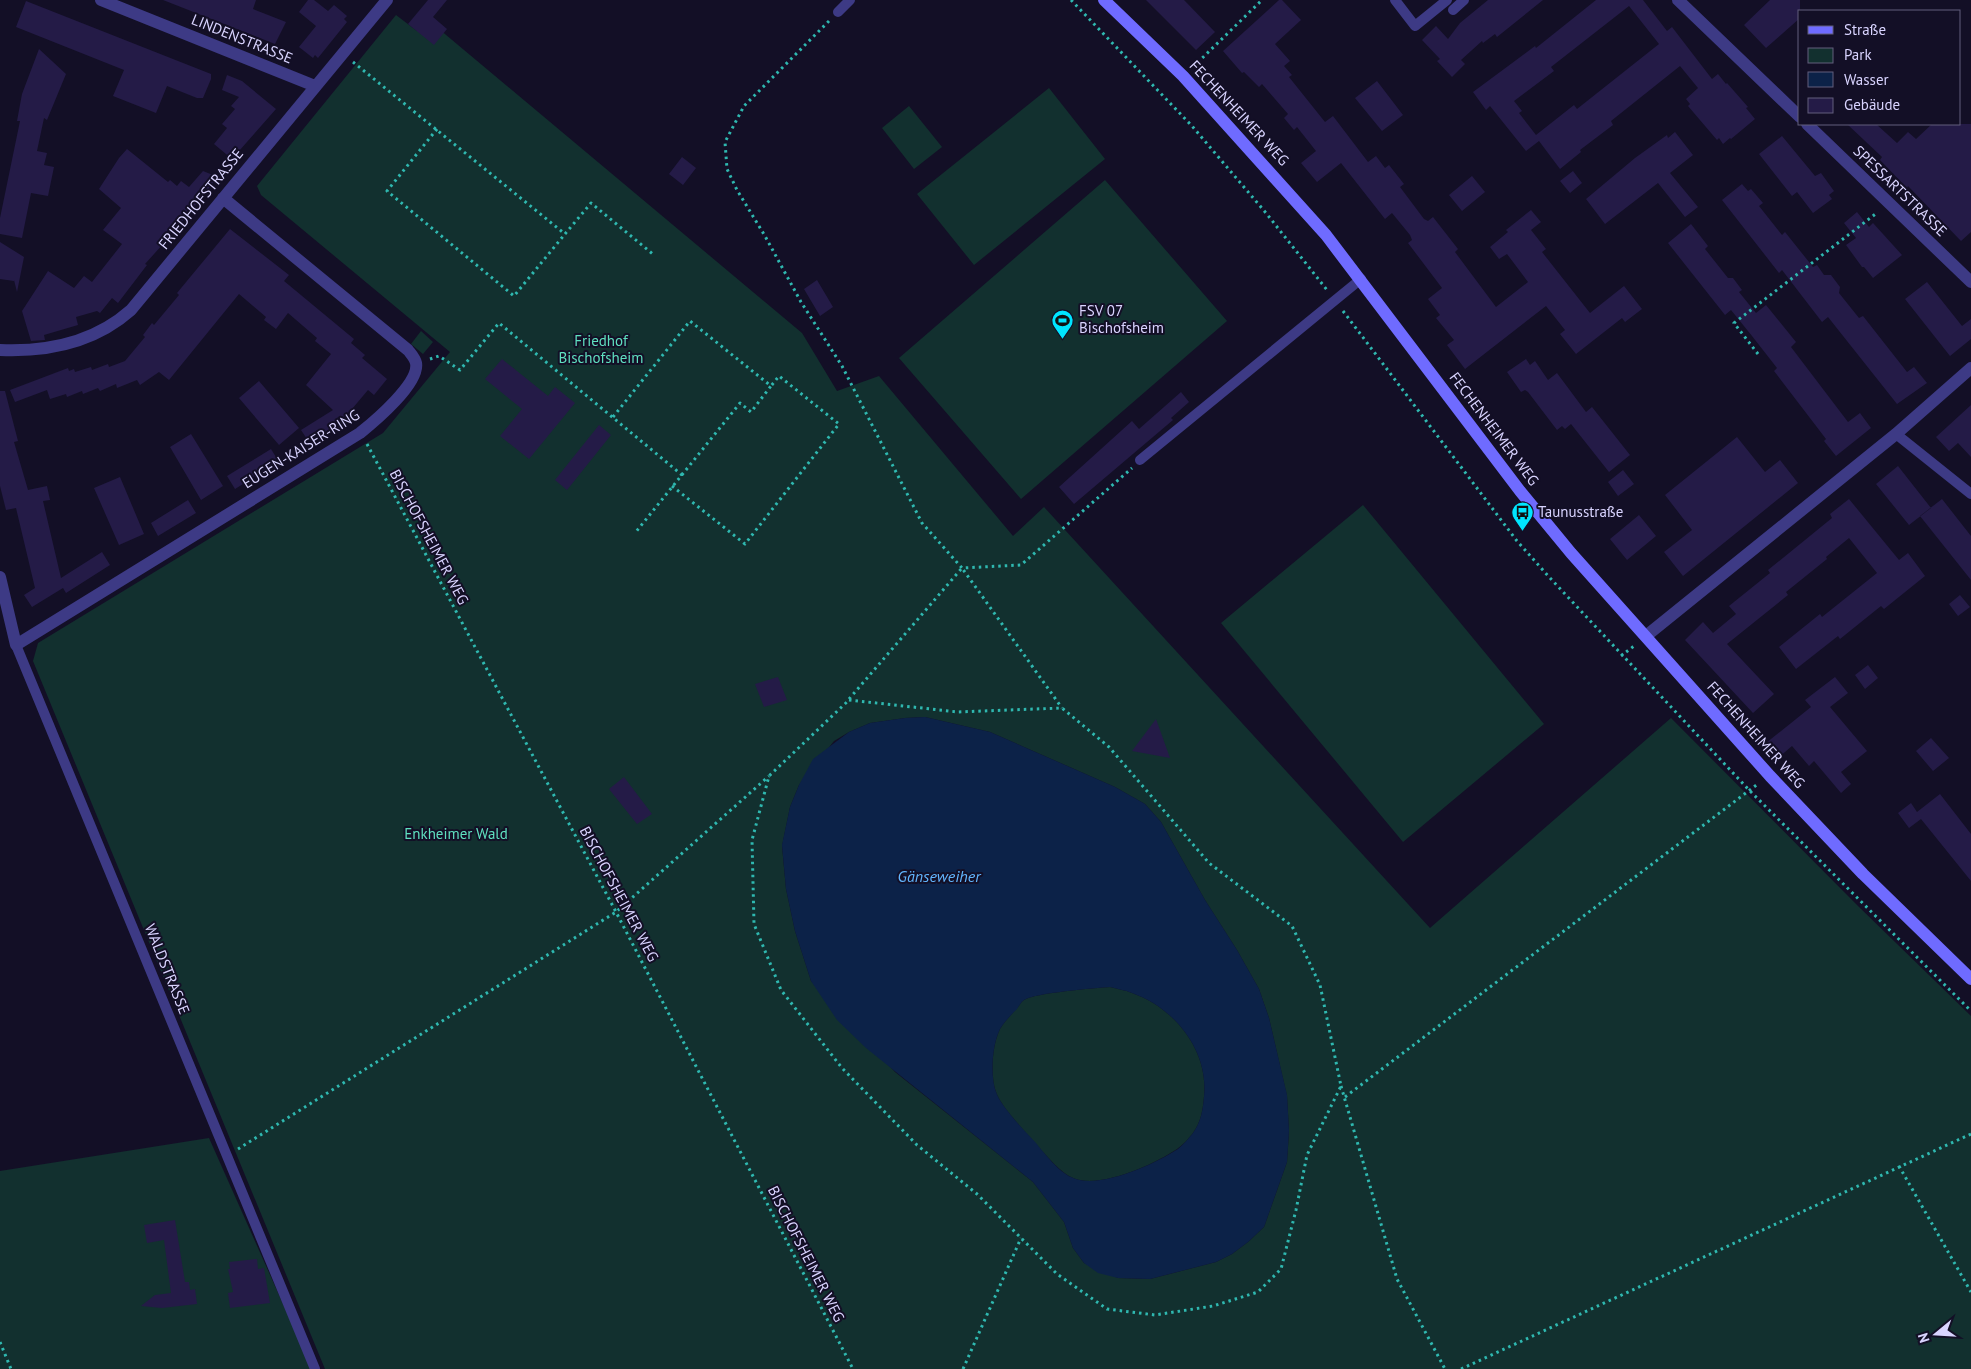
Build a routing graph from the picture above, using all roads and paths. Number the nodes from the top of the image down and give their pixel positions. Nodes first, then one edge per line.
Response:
1 (101, 0) edge
2 (387, 0) edge
3 (850, 0) edge
4 (1072, 0) edge
5 (1104, 0) edge
6 (1262, 0) edge
7 (1395, 0) edge
8 (1446, 0) edge
9 (1464, 0) edge
10 (1678, 0) edge
11 (127, 5) edge
12 (1453, 10) dead end
13 (838, 12) joint
14 (342, 55) junction
15 (1183, 76) junction
16 (315, 86) junction
17 (1798, 115) edge
18 (1808, 125) edge
19 (437, 129) junction
20 (223, 198) junction
21 (1890, 202) junction
22 (565, 234) junction
23 (654, 256) dead end
24 (1361, 279) junction
25 (1971, 282) edge
26 (1334, 300) junction
27 (0, 350) edge
28 (1758, 354) dead end
29 (416, 365) junction
30 (1971, 368) edge
31 (771, 386) junction
32 (613, 417) junction
33 (360, 433) junction
34 (1896, 434) junction
35 (1140, 460) joint
36 (682, 474) junction
37 (672, 486) junction
38 (1971, 494) edge
39 (635, 533) dead end
40 (962, 568) junction
41 (0, 577) edge
42 (1646, 636) junction
43 (16, 645) junction
44 (849, 700) junction
45 (1062, 708) junction
46 (769, 776) junction
47 (1749, 790) junction
48 (616, 912) junction
49 (1971, 979) edge
50 (1971, 1011) edge
51 (1341, 1086) junction
52 (1345, 1097) junction
53 (1971, 1134) edge
54 (226, 1156) junction
55 (1899, 1166) junction
56 (1021, 1238) junction
57 (1971, 1292) edge
58 (0, 1342) edge
59 (11, 1369) edge
60 (315, 1369) edge
61 (853, 1369) edge
62 (963, 1369) edge
63 (1445, 1369) edge
64 (1461, 1369) edge

1 - 11 street, LINDENSTRASSE
2 - 14 street, FRIEDHOFSTRASSE
3 - 13 lane
4 - 26 path
5 - 15 street, FECHENHEIMER WEG
6 - 15 path
7 - 8 lane
9 - 12 lane
10 - 17 street
11 - 16 street, LINDENSTRASSE
13 - 40 path
14 - 16 street, FRIEDHOFSTRASSE
14 - 19 path
15 - 24 street, FECHENHEIMER WEG
16 - 20 street, FRIEDHOFSTRASSE
18 - 21 street, SPESSARTSTRASSE
19 - 22 path
19 - 22 path
20 - 27 street, FRIEDHOFSTRASSE
20 - 29 street
21 - 25 street, SPESSARTSTRASSE
21 - 28 path
22 - 23 path
24 - 26 lane
24 - 42 street, FECHENHEIMER WEG
26 - 35 lane
26 - 47 path
29 - 32 path
29 - 33 street, EUGEN-KAISER-RING
30 - 34 street
31 - 32 path
31 - 36 path
31 - 37 path
32 - 36 path
33 - 43 street, EUGEN-KAISER-RING
33 - 48 path, BISCHOFSHEIMER WEG
34 - 38 lane
34 - 42 street
35 - 40 path
36 - 37 path
37 - 39 path
40 - 44 path
40 - 45 path
41 - 43 street, WALDSTRASSE
42 - 49 street, FECHENHEIMER WEG
43 - 54 lane, WALDSTRASSE
44 - 45 path
44 - 46 path
45 - 51 path
46 - 48 path
46 - 56 path
47 - 50 path
47 - 52 path
48 - 54 path
48 - 61 path, BISCHOFSHEIMER WEG
51 - 52 path
51 - 56 path
52 - 63 path
53 - 55 path
54 - 60 lane, WALDSTRASSE
55 - 57 path
55 - 64 path
56 - 62 path
58 - 59 path

